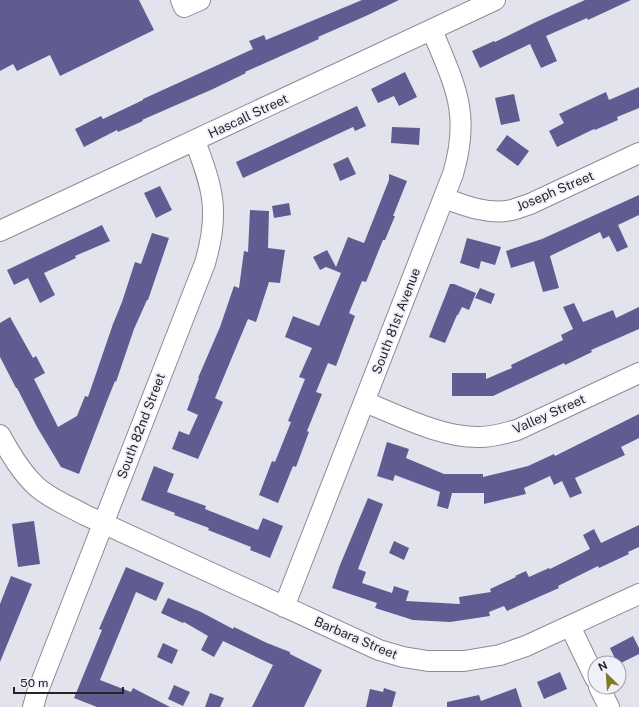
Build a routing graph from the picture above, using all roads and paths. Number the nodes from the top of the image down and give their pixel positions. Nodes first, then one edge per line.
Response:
1 (181, 0) edge
2 (200, 0) edge
3 (495, 0) edge
4 (432, 30) junction
5 (195, 140) junction
6 (639, 153) edge
7 (444, 198) junction
8 (0, 231) edge
9 (639, 373) edge
10 (365, 402) junction
11 (0, 435) edge
12 (103, 523) junction
13 (639, 594) edge
14 (284, 607) junction
15 (570, 626) junction
16 (587, 661) edge
17 (604, 695) edge
18 (33, 707) edge
19 (609, 707) edge

1 - 2 street
3 - 4 street, Hascall Street
4 - 5 street, Hascall Street
4 - 7 street, South 81st Avenue
5 - 8 street, Hascall Street
5 - 12 street, South 82nd Street
6 - 7 street, Joseph Street
7 - 10 street, South 81st Avenue
9 - 10 street, Valley Street
10 - 14 street, South 81st Avenue
11 - 12 street, Barbara Street
12 - 14 street, Barbara Street
12 - 18 street, South 82nd Street
13 - 15 street, Barbara Street
14 - 15 street, Barbara Street
15 - 16 street
17 - 19 street

